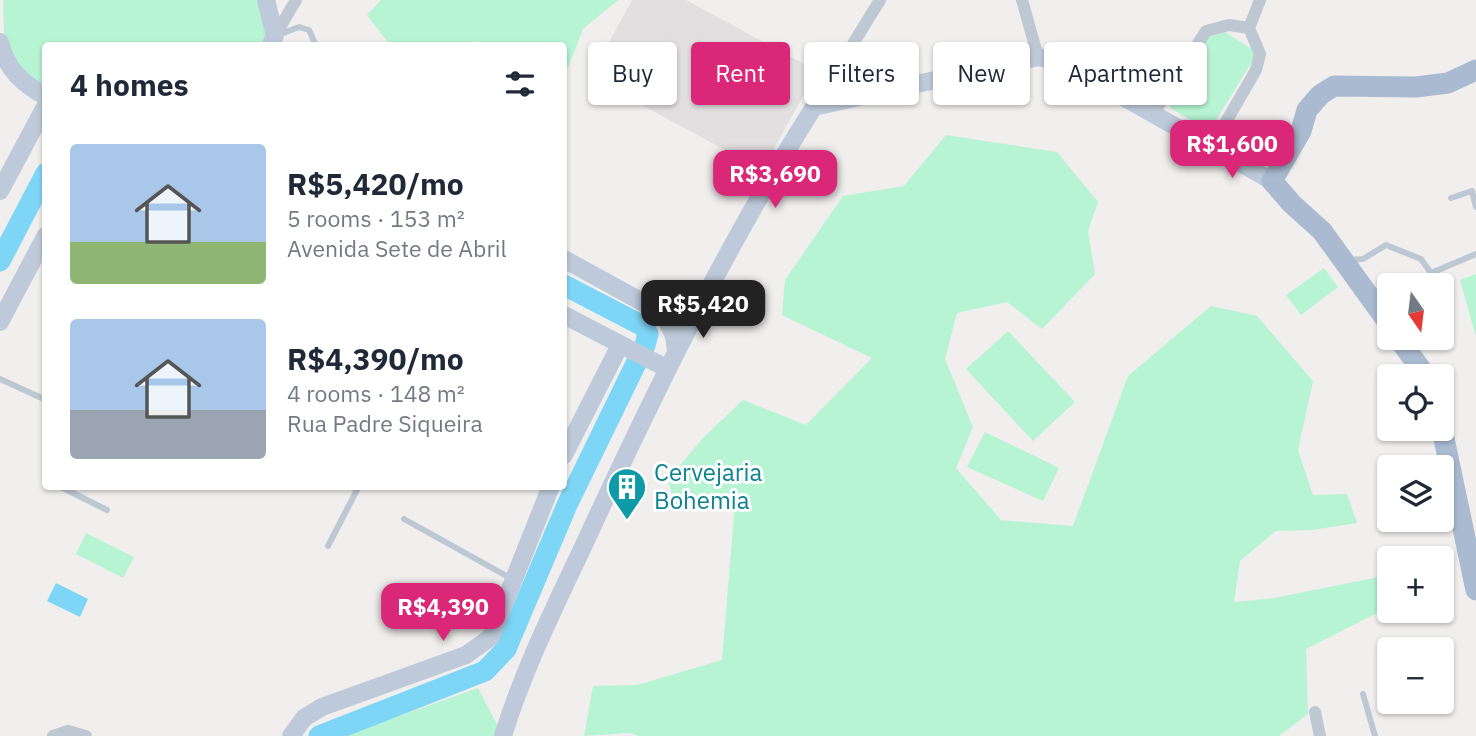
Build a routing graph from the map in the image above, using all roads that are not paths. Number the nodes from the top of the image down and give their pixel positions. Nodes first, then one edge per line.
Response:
1 (266, 0) edge
2 (296, 0) edge
3 (880, 0) edge
4 (1022, 0) edge
5 (1260, 0) edge
6 (1249, 28) junction
7 (273, 41) edge
8 (0, 42) edge
9 (314, 42) edge
10 (1038, 57) junction
11 (1476, 70) edge
12 (0, 71) edge
13 (27, 86) junction
14 (42, 95) edge
15 (814, 107) junction
16 (42, 112) edge
17 (1153, 114) junction
18 (1212, 146) junction
19 (1272, 181) junction
20 (0, 191) edge
21 (1451, 198) dead end
22 (1476, 207) edge
23 (42, 242) edge
24 (1476, 254) edge
25 (1345, 260) junction
26 (567, 261) edge
27 (706, 294) junction
28 (1377, 306) edge
29 (654, 307) junction
30 (567, 317) edge
31 (0, 322) edge
32 (622, 346) junction
33 (676, 350) junction
34 (661, 365) junction
35 (0, 379) edge
36 (42, 398) edge
37 (1445, 441) edge
38 (567, 449) edge
39 (67, 490) edge
40 (357, 490) edge
41 (544, 493) edge
42 (107, 510) dead end
43 (404, 519) dead end
44 (328, 546) dead end
45 (514, 580) junction
46 (1476, 590) edge
47 (1363, 694) dead end
48 (1315, 712) dead end
49 (53, 736) edge
50 (86, 736) edge
51 (291, 736) edge
52 (503, 736) edge
53 (1320, 736) edge
54 (1375, 736) edge

1 - 7 main road
2 - 7 street
3 - 15 street
4 - 10 street
5 - 6 street
6 - 17 street
6 - 18 street
7 - 9 lane
8 - 13 main road
10 - 15 main road
10 - 17 main road
11 - 19 main road
12 - 13 street
13 - 14 main road
15 - 27 main road
16 - 20 main road
17 - 18 main road
18 - 19 main road
19 - 25 main road
21 - 22 lane
23 - 31 main road
24 - 25 lane
25 - 28 main road
26 - 29 main road
27 - 29 main road
27 - 33 main road
29 - 33 main road
30 - 32 main road
32 - 34 main road
32 - 38 main road
33 - 34 main road
34 - 52 main road
35 - 36 lane
37 - 46 main road
39 - 42 lane
40 - 44 lane
41 - 45 main road
43 - 45 lane
45 - 51 main road
47 - 54 lane
48 - 53 street
49 - 50 street

